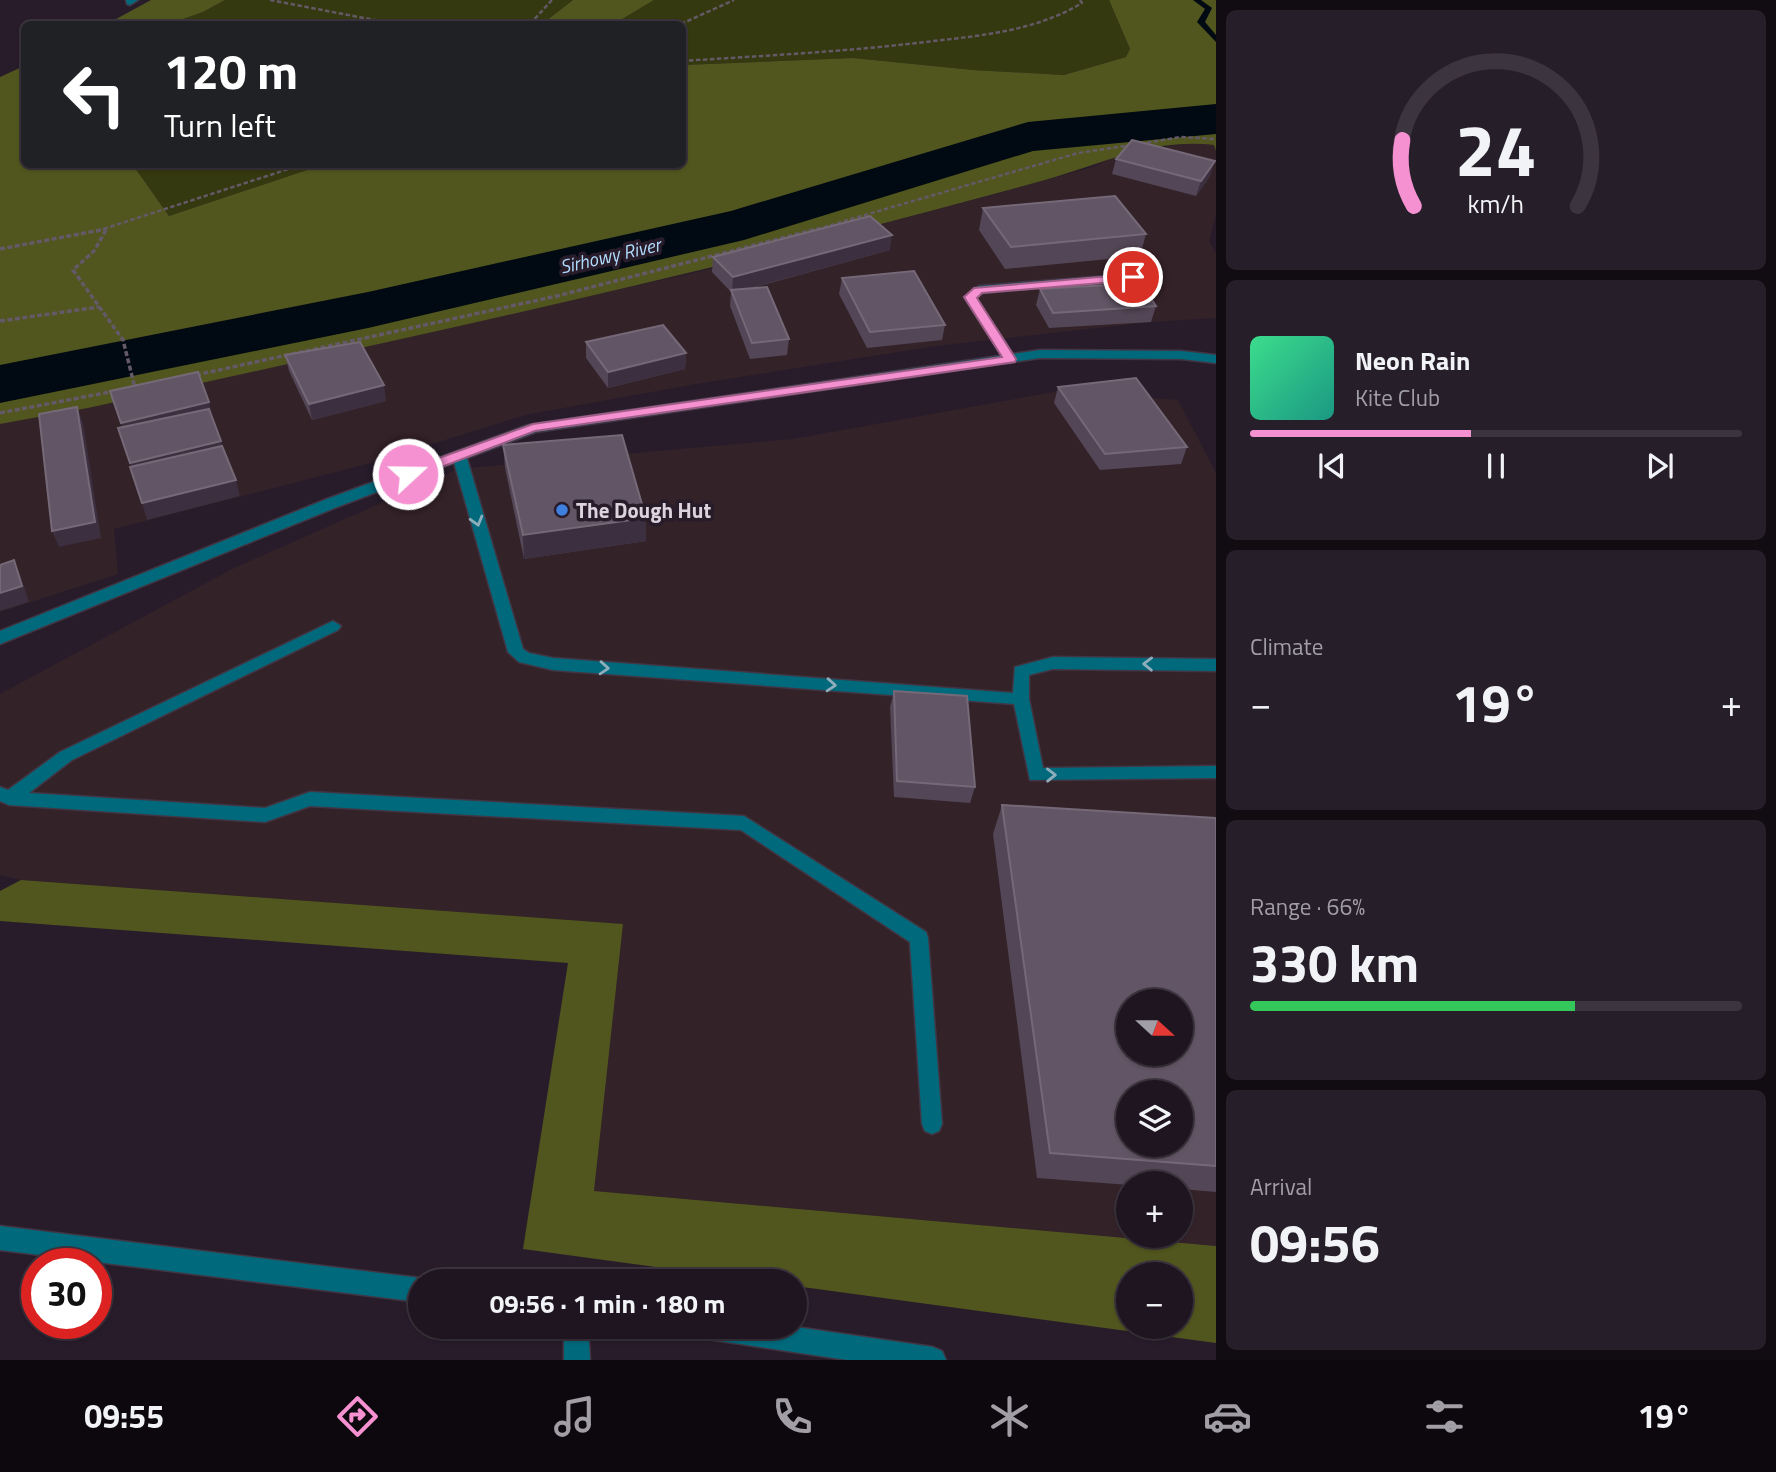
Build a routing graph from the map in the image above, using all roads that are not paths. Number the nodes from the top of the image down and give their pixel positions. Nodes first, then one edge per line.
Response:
1 (1133, 277) dead end
2 (1010, 359) junction
3 (1216, 359) edge
4 (459, 455) junction
5 (332, 626) dead end
6 (0, 638) edge
7 (1216, 665) edge
8 (1021, 699) junction
9 (1216, 772) edge
10 (5, 796) edge
11 (932, 1124) dead end
12 (0, 1238) edge
13 (408, 1289) edge
14 (576, 1339) edge
15 (789, 1339) edge
16 (577, 1360) edge
17 (933, 1360) edge

1 - 2 lane
2 - 3 street
2 - 4 street
4 - 6 street
4 -> 8 lane
5 - 10 lane
7 -> 8 lane
8 -> 9 lane
10 - 11 lane
12 - 13 street
14 - 16 street
15 - 17 street

